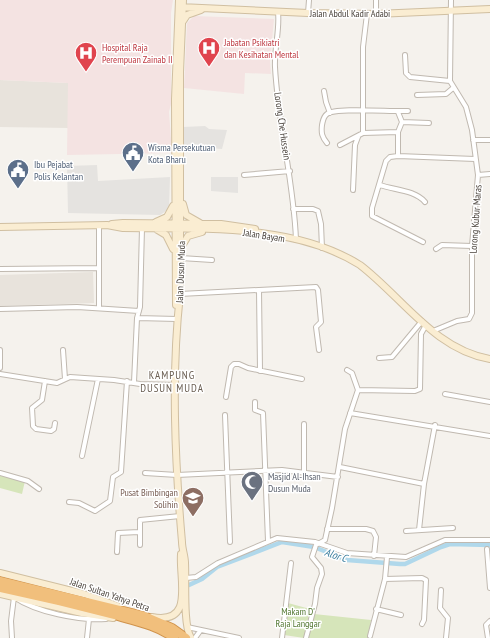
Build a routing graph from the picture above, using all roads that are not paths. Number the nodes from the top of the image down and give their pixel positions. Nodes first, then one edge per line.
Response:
1 (188, 0) edge
2 (309, 0) edge
3 (376, 0) edge
4 (451, 0) edge
5 (181, 6) edge
6 (200, 9) junction
7 (490, 10) edge
8 (278, 12) junction
9 (451, 12) junction
10 (308, 13) junction
11 (367, 14) junction
12 (376, 14) junction
13 (182, 27) junction
14 (405, 55) dead end
15 (450, 81) junction
16 (453, 88) junction
17 (324, 91) dead end
18 (417, 95) dead end
19 (363, 109) junction
20 (408, 110) dead end
21 (398, 112) junction
22 (330, 113) junction
23 (402, 122) junction
24 (429, 123) dead end
25 (398, 132) junction
26 (363, 133) junction
27 (358, 136) junction
28 (473, 140) junction
29 (490, 140) edge
30 (327, 143) dead end
31 (340, 145) dead end
32 (398, 156) junction
33 (475, 159) junction
34 (290, 171) junction
35 (490, 174) edge
36 (244, 175) dead end
37 (478, 175) junction
38 (380, 185) junction
39 (353, 190) dead end
40 (178, 195) junction
41 (425, 202) dead end
42 (293, 208) junction
43 (203, 224) junction
44 (99, 225) junction
45 (144, 226) junction
46 (178, 226) junction
47 (0, 227) edge
48 (154, 228) junction
49 (212, 229) junction
50 (278, 236) junction
51 (296, 240) junction
52 (423, 242) dead end
53 (472, 246) junction
54 (322, 248) junction
55 (436, 249) dead end
56 (179, 255) junction
57 (212, 260) dead end
58 (99, 268) junction
59 (0, 269) edge
60 (259, 290) junction
61 (180, 294) junction
62 (98, 308) junction
63 (0, 309) edge
64 (139, 311) junction
65 (137, 318) junction
66 (178, 319) junction
67 (424, 323) junction
68 (433, 331) junction
69 (0, 350) edge
70 (63, 350) dead end
71 (319, 350) dead end
72 (379, 358) dead end
73 (489, 360) edge
74 (0, 368) edge
75 (347, 370) dead end
76 (260, 371) junction
77 (0, 374) edge
78 (65, 378) junction
79 (98, 379) junction
80 (302, 379) dead end
81 (45, 381) junction
82 (127, 382) junction
83 (134, 382) junction
84 (176, 385) junction
85 (358, 390) junction
86 (445, 394) dead end
87 (226, 397) dead end
88 (255, 402) dead end
89 (490, 402) edge
90 (350, 413) junction
91 (225, 415) dead end
92 (55, 423) dead end
93 (304, 424) dead end
94 (435, 426) junction
95 (490, 436) edge
96 (82, 456) dead end
97 (340, 467) junction
98 (266, 471) junction
99 (0, 473) edge
100 (145, 473) dead end
101 (227, 473) junction
102 (304, 473) junction
103 (177, 475) junction
104 (338, 477) junction
105 (424, 484) junction
106 (39, 489) dead end
107 (69, 502) dead end
108 (180, 516) junction
109 (453, 528) dead end
110 (327, 529) junction
111 (406, 530) dead end
112 (419, 530) junction
113 (139, 532) junction
114 (490, 540) edge
115 (268, 541) junction
116 (230, 542) dead end
117 (140, 544) dead end
118 (182, 544) junction
119 (317, 544) junction
120 (487, 549) dead end
121 (117, 552) dead end
122 (374, 556) junction
123 (387, 558) junction
124 (290, 563) dead end
125 (0, 575) edge
126 (186, 578) junction
127 (385, 579) junction
128 (0, 588) edge
129 (490, 588) edge
130 (441, 590) dead end
131 (0, 594) edge
132 (14, 597) junction
133 (82, 603) junction
134 (376, 609) junction
135 (141, 615) junction
136 (401, 615) dead end
137 (117, 618) junction
138 (89, 619) junction
139 (126, 619) junction
140 (490, 621) edge
141 (422, 624) dead end
142 (187, 627) junction
143 (200, 630) junction
144 (370, 636) dead end
145 (12, 638) edge
146 (87, 638) edge
147 (174, 638) edge
148 (186, 638) edge
149 (191, 638) edge
150 (195, 638) edge
151 (239, 638) edge
152 (282, 638) edge
153 (306, 638) edge
154 (446, 638) edge
155 (488, 638) edge

1 - 6 main road
2 - 10 street
3 - 12 street
4 - 9 street, Lorong Kubur Maras
5 - 6 main road, Jalan Abdul Kadir Adabi
5 - 13 main road
5 - 40 main road
6 - 8 main road, Jalan Abdul Kadir Adabi
6 - 13 main road
7 - 9 main road, Jalan Abdul Kadir Adabi
8 - 10 main road, Jalan Abdul Kadir Adabi
8 - 34 street, Lorong Che Hussein
9 - 12 main road, Jalan Abdul Kadir Adabi
9 - 15 street, Lorong Kubur Maras
10 - 11 main road, Jalan Abdul Kadir Adabi
11 - 12 main road, Jalan Abdul Kadir Adabi
11 - 19 street
13 - 40 main road
14 - 15 street
15 - 16 street, Lorong Kubur Maras
16 - 18 street
16 - 28 street, Lorong Kubur Maras
17 - 22 street
19 - 21 street
19 - 22 street
19 - 26 street
20 - 21 street
21 - 23 street
22 - 30 street
23 - 24 street
23 - 25 street
25 - 26 street
25 - 32 street
26 - 27 street
27 - 31 street
27 - 39 street
28 - 29 street
28 - 33 street, Lorong Kubur Maras
32 - 33 street
32 - 38 street
33 - 37 street, Lorong Kubur Maras
34 - 36 street
34 - 42 street, Lorong Che Hussein
35 - 37 street
37 - 53 street, Lorong Kubur Maras
38 - 41 street
38 - 52 street
40 - 43 main road
40 - 45 main road
40 - 46 main road
42 - 51 street, Lorong Che Hussein
42 - 54 street
43 - 46 main road
43 - 50 main road
44 - 45 main road
44 - 47 main road
44 - 58 street
45 - 46 main road
45 - 48 main road, Jalan Bayam
45 - 64 street
46 - 48 main road, Jalan Bayam
46 - 49 main road, Jalan Bayam
46 - 56 main road
48 - 56 main road
49 - 50 main road, Jalan Bayam
49 - 56 main road
50 - 51 main road, Jalan Bayam
51 - 54 main road, Jalan Bayam
53 - 55 street
53 - 68 street, Lorong Kubur Maras
54 - 67 main road, Jalan Bayam
56 - 57 street
56 - 61 main road, Jalan Dusun Muda
56 - 66 main road
58 - 59 street
58 - 62 street
60 - 61 street
60 - 71 street
60 - 76 street
61 - 66 main road, Jalan Dusun Muda
62 - 63 street
62 - 64 street
64 - 65 street
65 - 66 street
65 - 83 street
66 - 84 main road, Jalan Dusun Muda
67 - 68 main road, Jalan Bayam
67 - 72 street
67 - 85 street
68 - 73 main road, Jalan Bayam
69 - 74 street
70 - 78 street
75 - 85 street
76 - 80 street
76 - 87 street
77 - 81 street
78 - 79 street
78 - 81 street
79 - 82 street
79 - 96 street
81 - 92 street
82 - 83 street
82 - 107 street
83 - 84 street
84 - 103 main road, Jalan Dusun Muda
85 - 90 street
86 - 89 street
88 - 98 street
90 - 94 street
90 - 97 street
91 - 101 street
93 - 102 street
94 - 95 street
94 - 105 street
97 - 104 street
97 - 105 street
98 - 101 street
98 - 102 street
98 - 115 street
99 - 106 street
100 - 103 street
101 - 103 street
101 - 116 street
102 - 104 street
103 - 108 main road, Jalan Dusun Muda
104 - 110 street
105 - 112 street
108 - 113 street
108 - 118 main road, Jalan Dusun Muda
109 - 112 street
110 - 119 street
110 - 122 street
111 - 112 street
113 - 117 street
113 - 121 street
114 - 123 street
115 - 119 street
115 - 126 street
118 - 126 main road, Jalan Dusun Muda
118 - 135 main road, Jalan Dusun Muda
119 - 122 street
119 - 153 street
120 - 129 street
122 - 123 street
123 - 127 street
124 - 152 street
125 - 133 highway
125 - 135 main road, Jalan Sultan Yahya Petra
126 - 142 main road, Jalan Dusun Muda
127 - 134 street
127 - 141 street
128 - 133 highway
130 - 154 street
131 - 132 main road, Jalan Sultan Yahya Petra
132 - 137 main road, Jalan Sultan Yahya Petra
132 - 138 street
132 - 145 street
133 - 135 highway
133 - 139 highway
134 - 136 street
134 - 144 street
135 - 148 highway, Jalan Sultan Yahya Petra
137 - 138 street
137 - 139 main road, Jalan Sultan Yahya Petra
138 - 146 street
139 - 147 highway, Jalan Sultan Yahya Petra
140 - 155 street
142 - 143 street
142 - 149 main road, Jalan Dusun Muda
143 - 150 street
143 - 151 street

